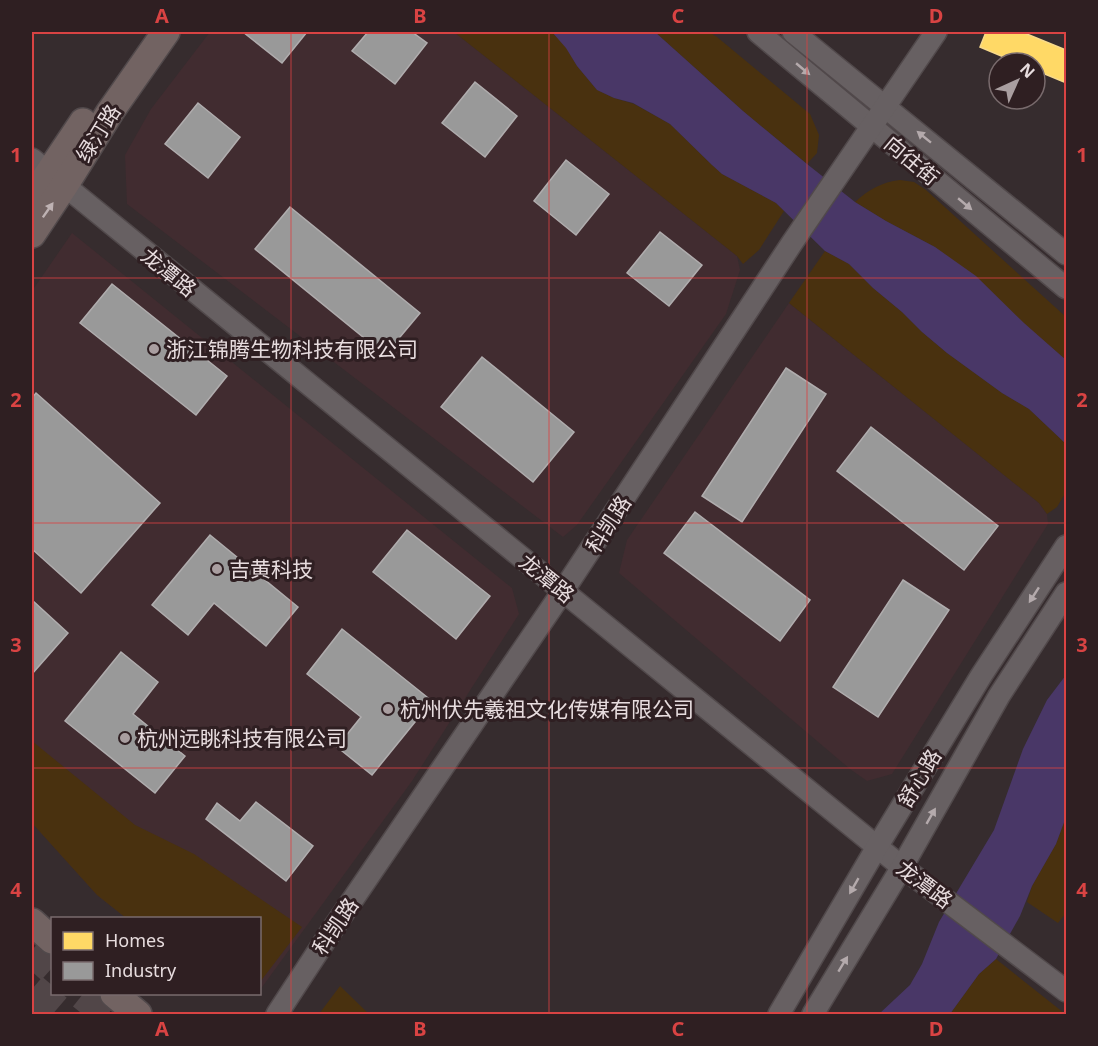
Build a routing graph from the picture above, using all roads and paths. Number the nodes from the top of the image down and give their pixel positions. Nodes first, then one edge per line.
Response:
1 (144, 32) edge
2 (166, 32) edge
3 (758, 32) edge
4 (793, 32) edge
5 (936, 32) edge
6 (885, 106) junction
7 (872, 126) junction
8 (48, 173) edge
9 (32, 198) edge
10 (32, 234) edge
11 (1066, 254) edge
12 (1066, 288) edge
13 (1066, 546) edge
14 (563, 591) junction
15 (1066, 593) edge
16 (877, 847) junction
17 (902, 867) junction
18 (32, 922) edge
19 (51, 939) edge
20 (1066, 991) edge
21 (116, 995) edge
22 (138, 1014) edge
23 (277, 1014) edge
24 (779, 1014) edge
25 (813, 1014) edge

1 - 8 main road, 绿汀路
2 - 8 main road, 绿汀路
3 -> 7 street, 向往街
4 - 6 street, 向往街
5 - 6 street, 科凯路
6 - 7 street, 科凯路
11 -> 6 street, 向往街
7 -> 12 street, 向往街
7 - 14 street, 科凯路
8 - 9 main road, 绿汀路
10 -> 8 main road, 绿汀路
8 - 14 street, 龙潭路
13 -> 16 street, 舒心路
14 - 16 street, 龙潭路
14 - 23 street, 科凯路
17 -> 15 street, 舒心路
16 - 17 street, 龙潭路
16 -> 24 street, 舒心路
17 - 20 street, 龙潭路
25 -> 17 street, 舒心路
18 - 19 main road
21 - 22 main road

